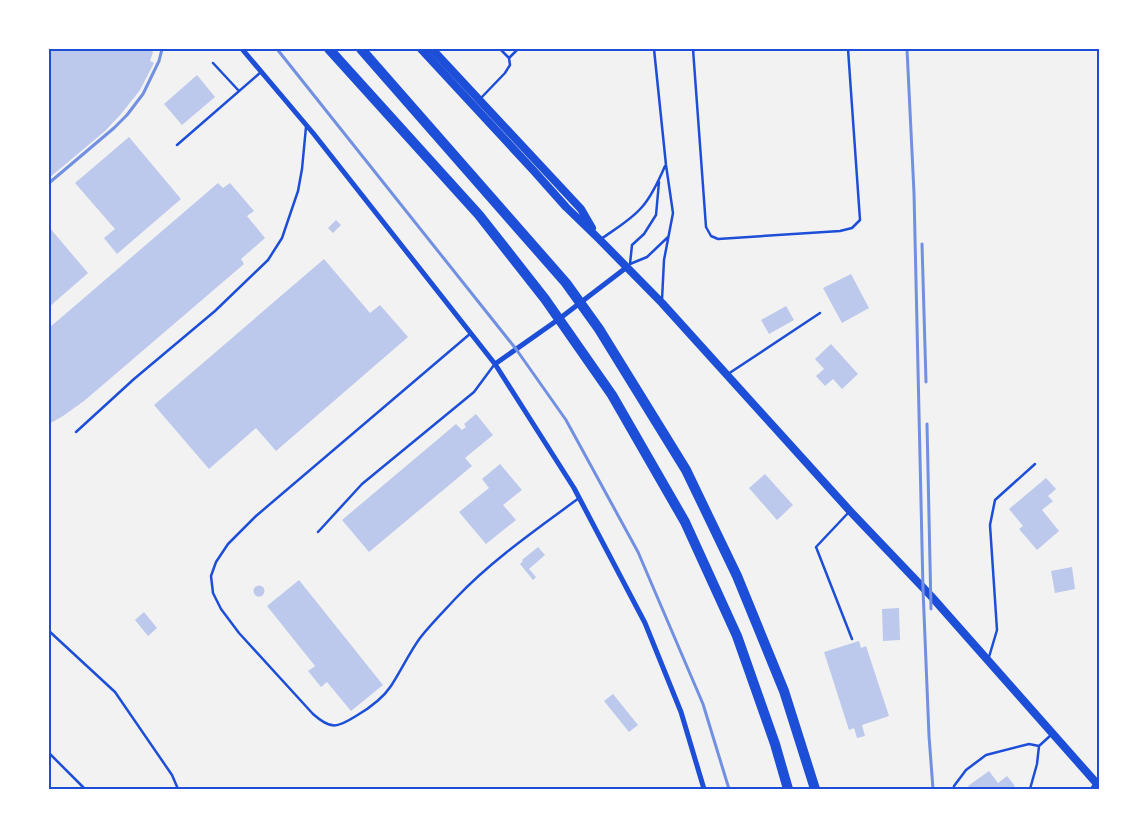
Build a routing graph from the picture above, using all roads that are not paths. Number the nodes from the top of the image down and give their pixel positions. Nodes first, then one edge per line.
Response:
1 (242, 49) edge
2 (329, 49) edge
3 (361, 49) edge
4 (421, 49) edge
5 (432, 49) edge
6 (500, 49) edge
7 (518, 49) edge
8 (654, 49) edge
9 (693, 49) edge
10 (848, 49) edge
11 (509, 58) junction
12 (213, 63) dead end
13 (261, 72) junction
14 (239, 91) junction
15 (476, 102) junction
16 (306, 126) junction
17 (177, 145) dead end
18 (666, 164) junction
19 (659, 182) junction
20 (669, 236) junction
21 (600, 240) junction
22 (628, 265) junction
23 (662, 303) junction
24 (820, 312) dead end
25 (470, 333) junction
26 (495, 364) junction
27 (727, 374) junction
28 (76, 432) dead end
29 (1036, 464) dead end
30 (579, 498) junction
31 (850, 511) junction
32 (318, 532) dead end
33 (49, 631) edge
34 (852, 639) dead end
35 (988, 661) junction
36 (1052, 734) junction
37 (1039, 746) junction
38 (49, 753) edge
39 (1095, 786) edge
40 (86, 789) edge
41 (178, 789) edge
42 (704, 789) edge
43 (788, 789) edge
44 (815, 789) edge
45 (954, 789) edge
46 (1030, 789) edge

1 - 13 street
2 - 43 highway
3 - 44 highway
4 - 15 main road
5 - 15 main road
6 - 11 lane
7 - 11 lane
8 - 18 lane
9 - 10 lane
11 - 15 lane
12 - 14 lane
13 - 14 lane
13 - 16 street
14 - 17 lane
15 - 21 main road
16 - 25 street
16 - 28 lane
18 - 19 lane
18 - 20 lane
19 - 21 lane
19 - 22 lane
20 - 22 lane
20 - 23 lane
21 - 22 main road
22 - 23 main road
22 - 26 street
23 - 27 main road
24 - 27 lane
25 - 26 street
25 - 30 lane
26 - 30 street
26 - 32 lane
27 - 31 main road
29 - 35 lane
30 - 42 street
31 - 34 lane
31 - 35 main road
33 - 41 lane
35 - 36 main road
36 - 37 lane
36 - 39 main road
37 - 45 lane
37 - 46 lane
38 - 40 lane

